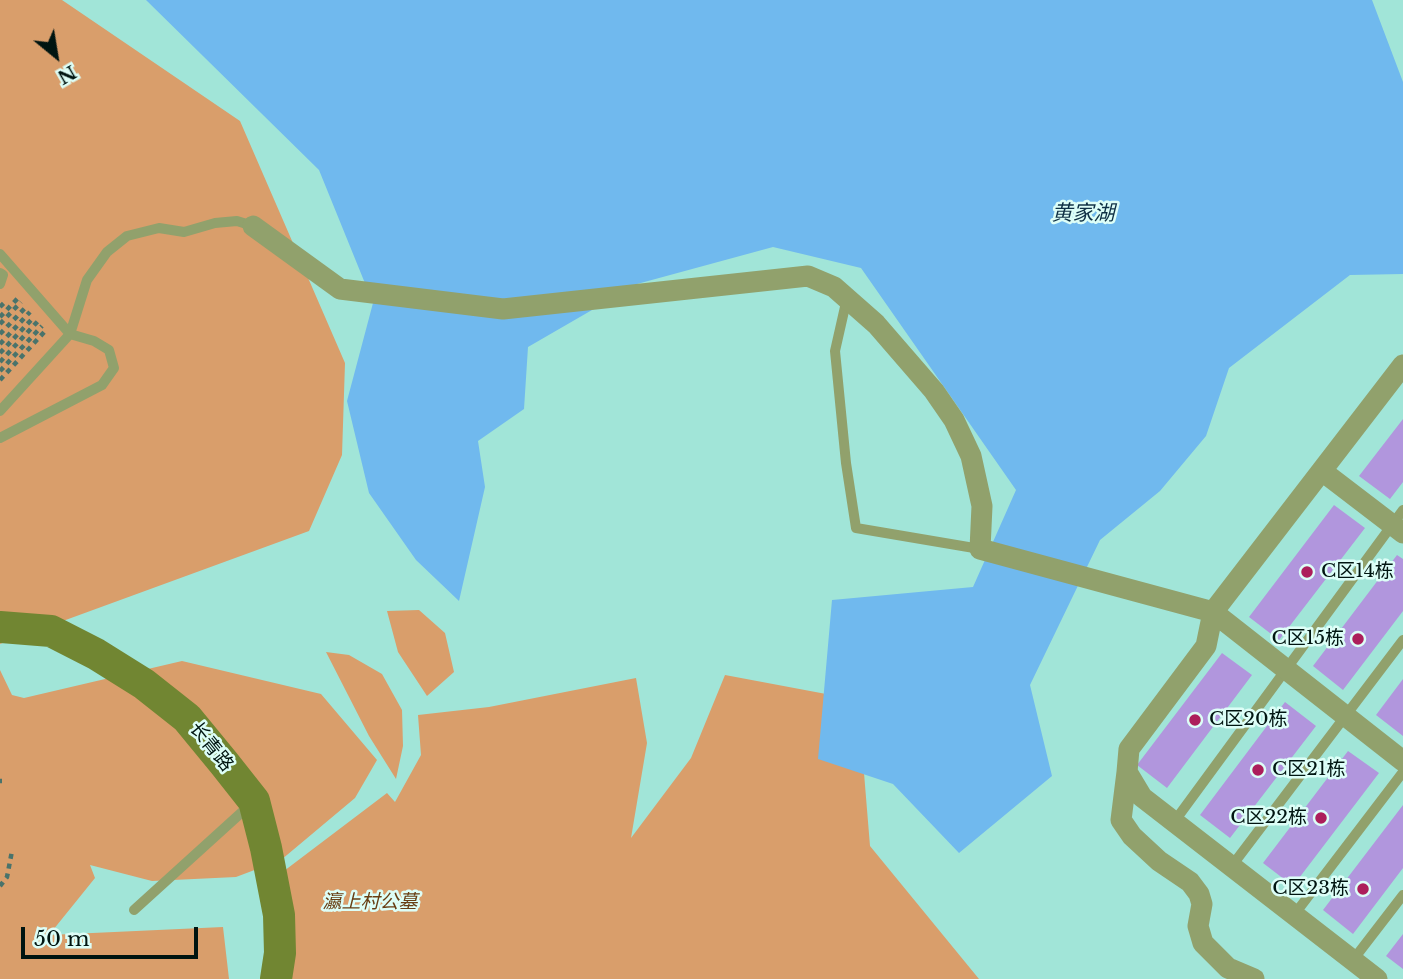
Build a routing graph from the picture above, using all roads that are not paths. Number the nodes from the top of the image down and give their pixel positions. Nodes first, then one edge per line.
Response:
1 (253, 226) joint
2 (0, 254) edge
3 (0, 273) edge
4 (0, 284) edge
5 (847, 298) junction
6 (70, 334) junction
7 (1403, 365) edge
8 (0, 411) edge
9 (0, 438) edge
10 (1322, 471) junction
11 (1399, 522) edge
12 (980, 548) junction
13 (1213, 612) junction
14 (0, 627) edge
15 (1403, 640) edge
16 (1286, 669) junction
17 (1346, 716) junction
18 (1403, 761) edge
19 (1127, 772) junction
20 (1403, 772) edge
21 (254, 801) junction
22 (1174, 822) junction
23 (1231, 867) junction
24 (1403, 895) edge
25 (134, 910) dead end
26 (1294, 915) junction
27 (1353, 960) junction
28 (276, 979) edge
29 (1254, 979) edge
30 (1377, 979) edge

1 - 5 street
1 - 6 lane
2 - 6 lane
3 - 4 lane
5 - 12 street
5 - 12 lane
6 - 8 lane
6 - 9 lane
7 - 10 street
10 - 11 street
10 - 13 street
11 - 16 lane
12 - 13 street
13 - 16 street
13 - 19 street
14 - 21 street, 长青路
15 - 17 lane
16 - 17 street
16 - 22 lane
17 - 18 street
17 - 23 lane
19 - 22 street
19 - 29 street
20 - 26 lane
21 - 25 lane
21 - 28 street, 长青路
22 - 23 street
23 - 26 street
24 - 27 lane
26 - 27 street
27 - 30 street

